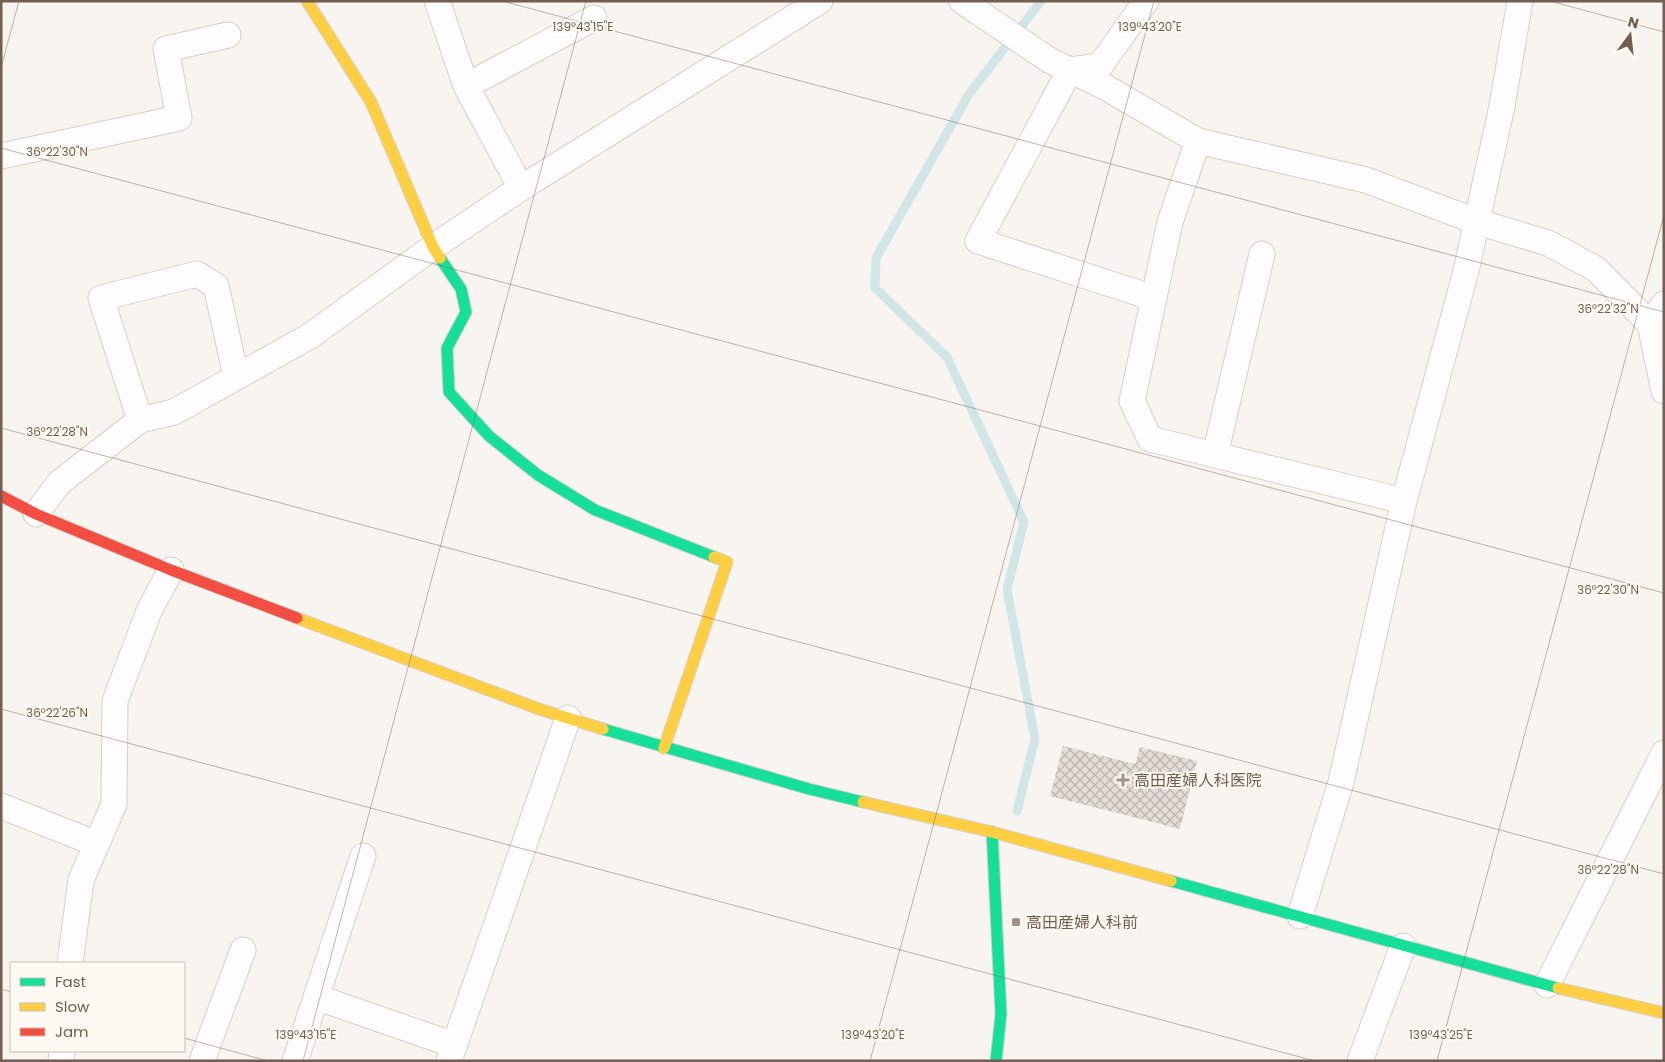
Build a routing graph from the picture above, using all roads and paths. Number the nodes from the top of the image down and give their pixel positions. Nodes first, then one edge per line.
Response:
1 (307, 1) edge
2 (437, 1) edge
3 (820, 1) edge
4 (962, 1) edge
5 (1146, 1) edge
6 (1520, 1) edge
7 (594, 18) dead end
8 (228, 35) dead end
9 (1070, 70) junction
10 (466, 86) junction
11 (1198, 141) junction
12 (1, 156) edge
13 (521, 188) junction
14 (1478, 222) junction
15 (433, 247) junction
16 (1262, 254) dead end
17 (1154, 298) junction
18 (1657, 314) edge
19 (236, 376) junction
20 (1664, 391) edge
21 (140, 420) junction
22 (1215, 455) junction
23 (1404, 501) junction
24 (4, 502) edge
25 (36, 514) junction
26 (171, 570) junction
27 (568, 718) junction
28 (664, 748) junction
29 (1664, 753) edge
30 (1, 806) edge
31 (992, 832) junction
32 (97, 844) junction
33 (363, 856) dead end
34 (1300, 916) junction
35 (1403, 946) junction
36 (243, 950) dead end
37 (70, 962) edge
38 (1547, 985) junction
39 (316, 997) junction
40 (1664, 1013) edge
41 (451, 1053) edge
42 (202, 1061) edge
43 (294, 1061) edge
44 (996, 1061) edge
45 (1360, 1061) edge

1 - 15 street
2 - 10 street
3 - 13 street
4 - 9 street
5 - 9 street
6 - 14 street
7 - 10 street
8 - 12 street
9 - 11 street
9 - 17 street
10 - 13 street
11 - 14 street
11 - 17 street
13 - 15 street
14 - 18 street
14 - 23 street
15 - 19 street
15 - 28 street
16 - 22 street
17 - 22 street
18 - 20 street
19 - 21 street
19 - 21 street
21 - 25 street
22 - 23 street
23 - 34 street
24 - 25 street
25 - 26 street
26 - 27 street
26 - 32 street
27 - 28 street
27 - 41 street
28 - 31 street
29 - 38 street
30 - 32 street
31 - 34 street
31 - 44 street
32 - 37 street
33 - 39 street
34 - 35 street
35 - 38 street
35 - 45 street
36 - 42 street
38 - 40 street
39 - 41 street
39 - 43 street

